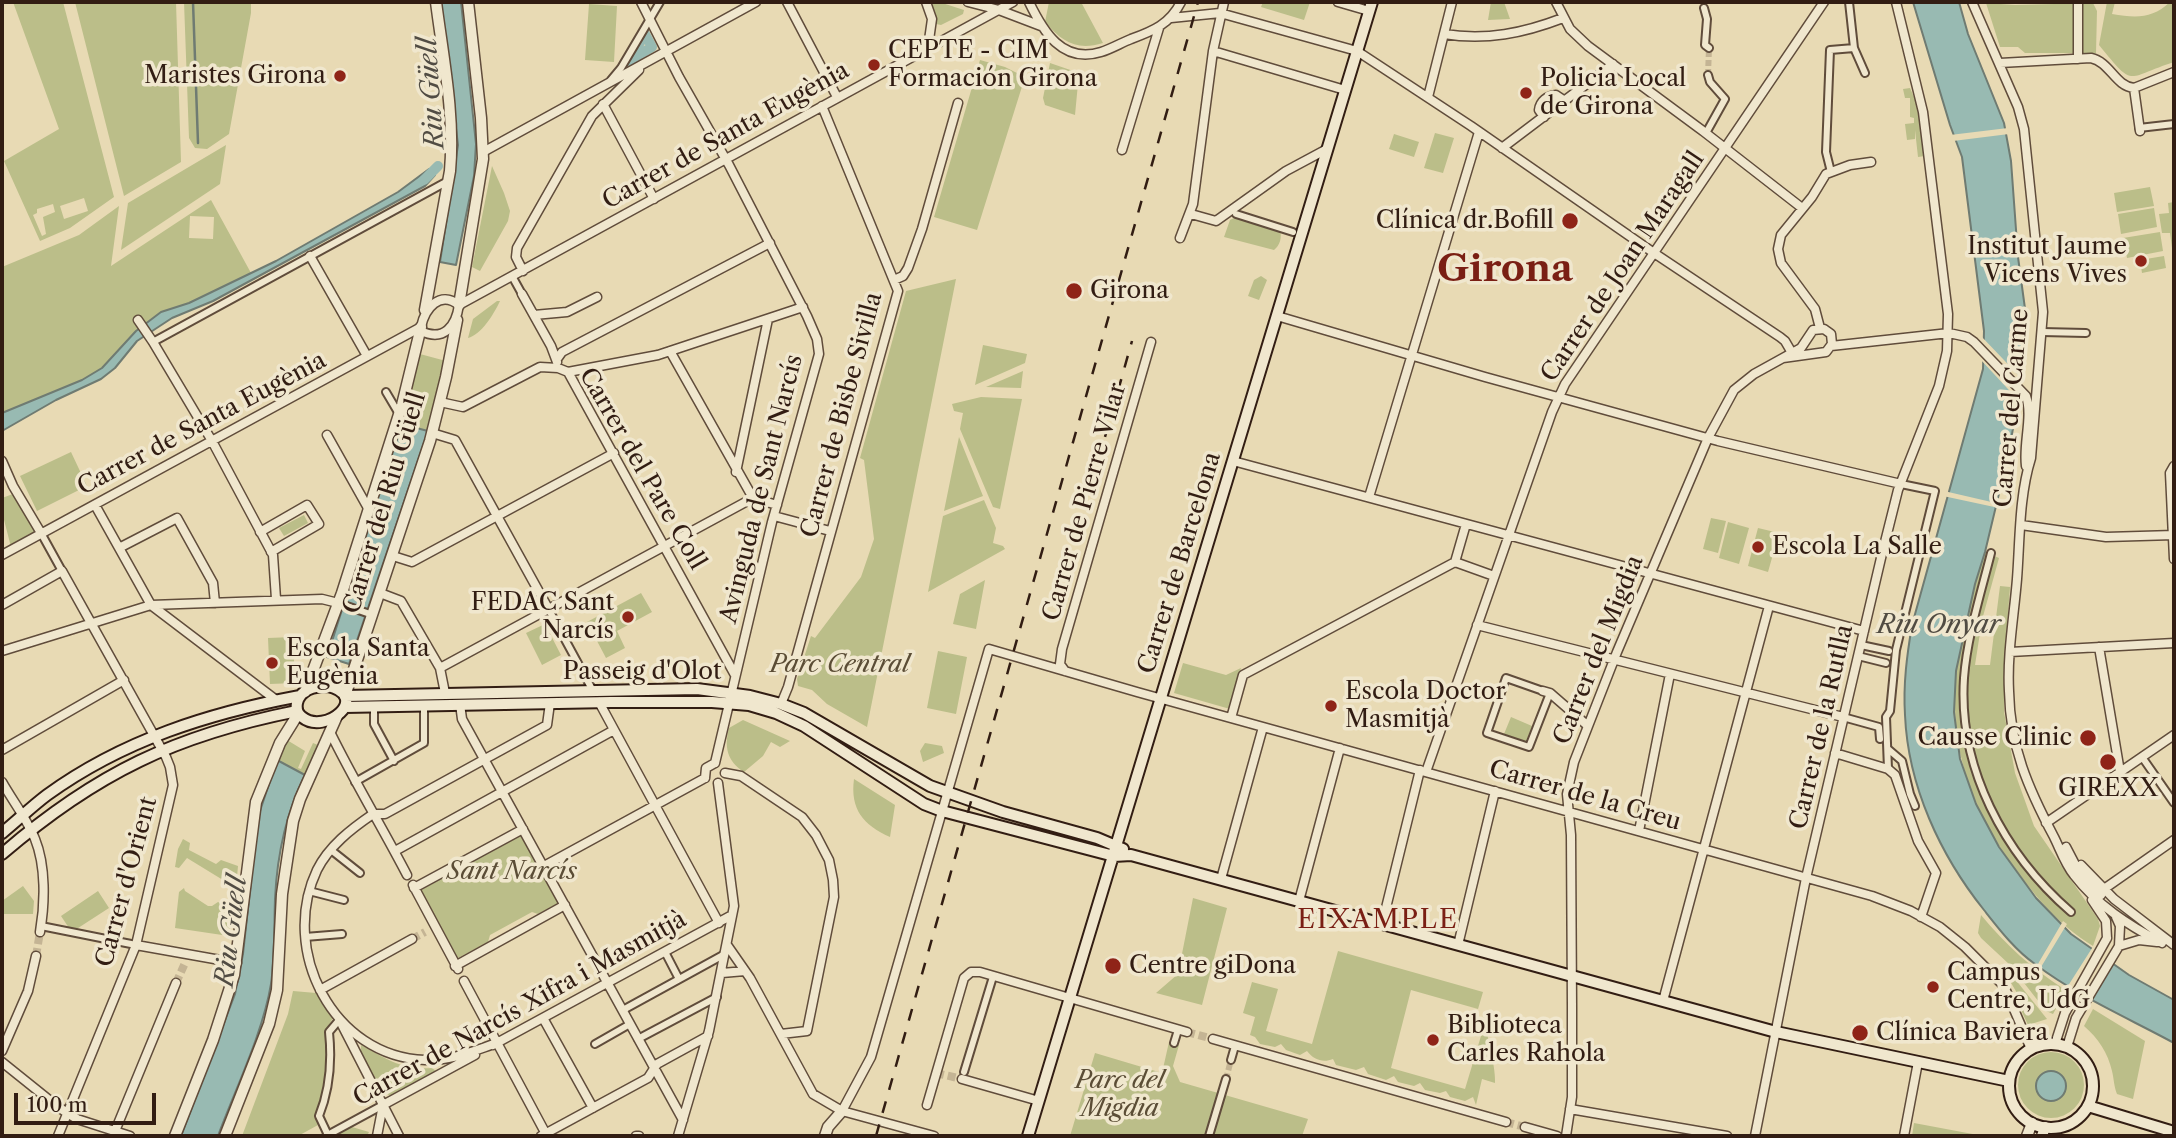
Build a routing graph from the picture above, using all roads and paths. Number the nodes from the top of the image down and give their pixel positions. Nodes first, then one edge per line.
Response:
1 (436, 2) edge
2 (468, 2) edge
3 (641, 2) edge
4 (660, 2) edge
5 (756, 2) edge
6 (787, 2) edge
7 (926, 2) edge
8 (968, 2) edge
9 (1013, 2) edge
10 (1029, 2) edge
11 (1181, 2) edge
12 (1224, 2) edge
13 (1338, 2) edge
14 (1452, 2) edge
15 (1556, 2) edge
16 (1825, 2) edge
17 (1849, 2) edge
18 (1896, 2) edge
19 (1972, 2) edge
20 (1371, 6) edge
21 (2078, 6) edge
22 (1704, 8) dead end
23 (999, 10) junction
24 (1220, 13) junction
25 (650, 18) junction
26 (1171, 18) junction
27 (1563, 18) junction
28 (1041, 26) junction
29 (1159, 28) junction
30 (1444, 34) junction
31 (928, 47) junction
32 (1709, 48) tunnel mouth
33 (1854, 48) junction
34 (666, 50) junction
35 (1213, 51) junction
36 (1357, 51) junction
37 (2078, 59) junction
38 (648, 60) junction
39 (2000, 63) junction
40 (1613, 64) junction
41 (2174, 72) edge
42 (1864, 73) dead end
43 (1708, 75) tunnel mouth
44 (607, 84) junction
45 (2134, 88) junction
46 (1345, 90) junction
47 (837, 97) junction
48 (1428, 97) junction
49 (1565, 101) junction
50 (958, 103) dead end
51 (603, 104) junction
52 (822, 106) junction
53 (1544, 117) junction
54 (2174, 124) edge
55 (2139, 130) joint
56 (1479, 132) junction
57 (1706, 134) junction
58 (1502, 148) junction
59 (1725, 148) junction
60 (1327, 149) junction
61 (1122, 150) dead end
62 (483, 152) junction
63 (726, 159) junction
64 (1871, 162) dead end
65 (1831, 172) junction
66 (448, 181) junction
67 (654, 199) junction
68 (1802, 208) junction
69 (1191, 214) junction
70 (1236, 214) dead end
71 (1293, 232) dead end
72 (1180, 238) dead end
73 (770, 243) junction
74 (1654, 253) junction
75 (310, 256) junction
76 (523, 271) junction
77 (512, 276) junction
78 (894, 280) junction
79 (522, 294) joint
80 (597, 297) dead end
81 (459, 305) junction
82 (803, 307) junction
83 (425, 310) junction
84 (534, 315) junction
85 (1277, 316) junction
86 (768, 319) junction
87 (138, 320) dead end
88 (457, 320) junction
89 (1819, 328) junction
90 (421, 329) junction
91 (2042, 332) junction
92 (1949, 333) junction
93 (2086, 333) dead end
94 (1807, 338) junction
95 (153, 342) junction
96 (1151, 342) dead end
97 (1831, 346) junction
98 (670, 351) junction
99 (1792, 353) junction
100 (1820, 354) junction
101 (1411, 355) junction
102 (367, 356) junction
103 (1783, 358) junction
104 (558, 363) junction
105 (568, 372) junction
106 (386, 392) dead end
107 (1559, 397) junction
108 (440, 402) junction
109 (399, 414) junction
110 (436, 434) junction
111 (327, 435) dead end
112 (1708, 438) junction
113 (212, 441) junction
114 (614, 453) junction
115 (1233, 461) junction
116 (3, 465) edge
117 (2174, 466) edge
118 (2027, 471) junction
119 (736, 472) junction
120 (6, 481) edge
121 (1901, 484) junction
122 (1369, 497) junction
123 (753, 498) junction
124 (95, 505) junction
125 (776, 505) junction
126 (368, 508) junction
127 (774, 516) junction
128 (497, 517) junction
129 (1466, 524) junction
130 (2021, 525) junction
131 (830, 531) junction
132 (260, 532) junction
133 (41, 533) junction
134 (1508, 535) junction
135 (2173, 536) edge
136 (665, 547) junction
137 (119, 548) junction
138 (1990, 553) dead end
139 (272, 554) junction
140 (2, 555) edge
141 (393, 555) junction
142 (2174, 558) edge
143 (1455, 562) junction
144 (62, 571) junction
145 (1651, 573) junction
146 (1494, 576) junction
147 (380, 593) junction
148 (276, 599) junction
149 (215, 603) junction
150 (338, 603) junction
151 (2, 604) edge
152 (151, 605) junction
153 (1769, 606) junction
154 (548, 610) junction
155 (370, 614) dead end
156 (90, 621) junction
157 (1477, 625) junction
158 (1864, 631) junction
159 (2174, 643) edge
160 (1861, 645) junction
161 (2099, 647) junction
162 (2, 651) edge
163 (1892, 652) junction
164 (2010, 652) junction
165 (1858, 656) junction
166 (1615, 660) junction
167 (1890, 663) junction
168 (440, 668) junction
169 (1065, 671) junction
170 (735, 674) junction
171 (1670, 674) junction
172 (124, 681) junction
173 (445, 693) junction
174 (1745, 693) junction
175 (302, 694) junction
176 (1549, 694) junction
177 (596, 697) junction
178 (729, 698) junction
179 (1161, 698) junction
180 (276, 700) junction
181 (345, 702) junction
182 (550, 703) junction
183 (425, 704) junction
184 (460, 704) junction
185 (781, 704) junction
186 (374, 705) junction
187 (298, 713) junction
188 (337, 716) junction
189 (1843, 717) junction
190 (1231, 718) junction
191 (1588, 726) junction
192 (1263, 727) junction
193 (614, 730) junction
194 (330, 732) junction
195 (2174, 735) edge
196 (155, 736) junction
197 (1884, 744) junction
198 (1340, 748) junction
199 (2, 750) edge
200 (162, 750) junction
201 (1835, 753) junction
202 (2142, 757) junction
203 (485, 760) junction
204 (394, 761) junction
205 (715, 763) junction
206 (1888, 769) junction
207 (1423, 771) junction
208 (2120, 772) junction
209 (725, 773) junction
210 (705, 778) junction
211 (2, 782) edge
212 (355, 782) junction
213 (718, 783) junction
214 (1495, 791) junction
215 (947, 792) junction
216 (503, 793) junction
217 (2174, 803) edge
218 (655, 805) junction
219 (1915, 806) dead end
220 (942, 811) junction
221 (1569, 812) junction
222 (373, 814) junction
223 (21, 816) junction
224 (2046, 823) junction
225 (523, 828) junction
226 (30, 831) junction
227 (1639, 831) junction
228 (2, 834) edge
229 (2174, 841) edge
230 (1118, 845) junction
231 (2066, 847) junction
232 (1704, 849) junction
233 (331, 850) junction
234 (395, 851) junction
235 (2, 854) edge
236 (1130, 855) junction
237 (1114, 856) junction
238 (544, 866) junction
239 (360, 873) dead end
240 (2073, 874) junction
241 (407, 875) dead end
242 (1806, 878) junction
243 (1222, 879) junction
244 (2104, 889) junction
245 (309, 891) junction
246 (344, 901) dead end
247 (1299, 901) junction
248 (565, 905) junction
249 (2071, 912) dead end
250 (732, 915) junction
251 (2115, 915) junction
252 (1921, 917) junction
253 (719, 923) junction
254 (1382, 924) junction
255 (434, 927) junction
256 (2134, 928) junction
257 (40, 929) joint
258 (2120, 931) junction
259 (425, 932) tunnel mouth
260 (342, 934) dead end
261 (305, 937) junction
262 (2107, 938) junction
263 (412, 939) tunnel mouth
264 (2163, 940) junction
265 (136, 945) junction
266 (1458, 945) junction
267 (2119, 946) junction
268 (2174, 947) edge
269 (726, 949) junction
270 (665, 952) junction
271 (36, 956) tunnel mouth
272 (237, 963) junction
273 (745, 971) junction
274 (722, 973) junction
275 (1571, 976) junction
276 (679, 979) junction
277 (992, 980) dead end
278 (464, 981) dead end
279 (176, 983) tunnel mouth
280 (608, 983) junction
281 (320, 990) junction
282 (717, 997) junction
283 (1070, 999) junction
284 (1663, 1001) junction
285 (623, 1010) junction
286 (544, 1018) junction
287 (340, 1019) junction
288 (631, 1024) junction
289 (1183, 1031) joint
290 (1776, 1032) junction
291 (781, 1034) junction
292 (708, 1036) junction
293 (638, 1039) junction
294 (1213, 1039) tunnel mouth
295 (497, 1043) junction
296 (1174, 1043) dead end
297 (595, 1044) dead end
298 (2055, 1044) junction
299 (1235, 1046) junction
300 (2067, 1047) junction
301 (2031, 1049) junction
302 (2, 1051) edge
303 (1231, 1060) tunnel mouth
304 (2, 1062) edge
305 (1918, 1062) junction
306 (655, 1068) junction
307 (963, 1076) joint
308 (1226, 1079) tunnel mouth
309 (2009, 1081) junction
310 (1039, 1101) junction
311 (383, 1105) junction
312 (927, 1105) dead end
313 (2088, 1106) junction
314 (593, 1108) junction
315 (1570, 1108) junction
316 (842, 1111) junction
317 (67, 1113) junction
318 (683, 1120) junction
319 (1506, 1122) tunnel mouth
320 (2032, 1123) junction
321 (1525, 1127) tunnel mouth
322 (2043, 1132) edge
323 (2174, 1132) edge
324 (908, 1133) edge
325 (114, 1134) edge
326 (58, 1136) edge
327 (130, 1136) edge
328 (175, 1136) edge
329 (225, 1136) edge
330 (327, 1136) edge
331 (377, 1136) edge
332 (399, 1136) edge
333 (544, 1136) edge
334 (678, 1136) edge
335 (825, 1136) edge
336 (934, 1136) edge
337 (1028, 1136) edge
338 (1209, 1136) edge
339 (1558, 1136) edge
340 (1566, 1136) edge
341 (1727, 1136) edge
342 (1755, 1136) edge
343 (1904, 1136) edge
344 (2027, 1136) edge

1 - 66 street
2 - 62 street
3 - 25 street, Avinguda de Sant Narcís
4 - 25 street
5 - 34 street
6 - 47 street
7 - 31 street
8 - 23 street
9 - 23 street, Carrer de Santa Eugènia
10 - 28 street
11 - 26 street
12 - 24 street
13 - 20 street
14 - 30 street
15 - 27 street
16 - 59 street, Carrer de Joan Maragall
17 - 33 street
18 - 92 street, Carrer de la Rutlla
19 - 39 street, Carrer del Carme
20 - 36 main road, Carrer de Barcelona
21 - 37 street
22 - 32 street
23 - 28 street
23 - 31 street, Carrer de Santa Eugènia
24 - 26 street
24 - 35 street
24 - 36 street
25 - 34 street, Avinguda de Sant Narcís
25 - 44 street
26 - 29 street
27 - 30 street
27 - 40 street
28 - 29 street
29 - 61 street
30 - 48 street
31 - 47 street, Carrer de Santa Eugènia
33 - 42 street
33 - 65 street
34 - 38 street
34 - 63 street, Avinguda de Sant Narcís
35 - 46 street
35 - 69 street
36 - 46 main road, Carrer de Barcelona
36 - 48 street
37 - 39 street
37 - 45 street
38 - 44 street
38 - 51 street
39 - 91 street, Carrer del Carme
40 - 49 street
40 - 57 street
41 - 45 street
43 - 57 street
44 - 62 street
45 - 55 street
46 - 60 main road, Carrer de Barcelona
47 - 52 street, Carrer de Santa Eugènia
48 - 56 street
49 - 53 street
49 - 53 street
50 - 78 street, Carrer de Bisbe Sivilla
51 - 67 street
51 - 76 street
52 - 63 street, Carrer de Santa Eugènia
52 - 78 street
53 - 58 street
54 - 55 street
56 - 58 street
56 - 101 street
57 - 59 street
58 - 74 street
59 - 68 street
59 - 74 street, Carrer de Joan Maragall
60 - 69 street
60 - 85 main road, Carrer de Barcelona
62 - 81 street
63 - 67 street, Carrer de Santa Eugènia
63 - 73 street, Avinguda de Sant Narcís
64 - 65 street
65 - 68 street
66 - 75 street
66 - 83 street
67 - 76 street, Carrer de Santa Eugènia
68 - 89 street
69 - 72 street
70 - 71 street
73 - 82 street, Avinguda de Sant Narcís
73 - 104 street
74 - 99 street
74 - 107 street, Carrer de Joan Maragall
75 - 95 street
75 - 102 street
76 - 77 street, Carrer de Santa Eugènia
77 - 79 street
77 - 81 street, Carrer de Santa Eugènia
78 - 131 street, Carrer de Bisbe Sivilla
79 - 84 street
80 - 84 street
81 - 83 street
81 - 88 street
82 - 86 street
82 - 125 street, Avinguda de Sant Narcís
83 - 90 street
84 - 104 street
85 - 101 street
85 - 115 main road, Carrer de Barcelona
86 - 98 street
86 - 119 street
87 - 95 street
88 - 90 street
88 - 108 street, Carrer del Riu Güell
89 - 94 street
89 - 97 street
90 - 102 street, Carrer de Santa Eugènia
90 - 109 street, Carrer del Riu Güell
91 - 93 street
91 - 118 street, Carrer del Carme
92 - 97 street
92 - 118 street
92 - 121 street, Carrer de la Rutlla
94 - 99 street, Carrer del Migdia
94 - 100 street
95 - 113 street
96 - 169 street, Carrer de Pierre Vilar
97 - 100 street
98 - 105 street
98 - 119 street
99 - 103 street, Carrer del Migdia
100 - 103 street
101 - 107 street
101 - 122 street
102 - 113 street, Carrer de Santa Eugènia
103 - 112 street, Carrer del Migdia
104 - 105 street, Carrer del Pare Coll
104 - 108 street
105 - 114 street, Carrer del Pare Coll
106 - 109 street
107 - 112 street
107 - 134 street, Carrer de Joan Maragall
108 - 110 street, Carrer del Riu Güell
109 - 126 street, Carrer del Riu Güell
110 - 128 street
110 - 141 street, Carrer del Riu Güell
111 - 126 street, Carrer del Riu Güell
112 - 121 street
112 - 145 street, Carrer del Migdia
113 - 124 street, Carrer de Santa Eugènia
113 - 132 street
114 - 128 street
114 - 136 street, Carrer del Pare Coll
115 - 122 street
115 - 179 main road, Carrer de Barcelona
116 - 120 street
117 - 135 street
118 - 130 street, Carrer del Carme
119 - 123 street
120 - 133 street
121 - 158 street, Carrer de la Rutlla
121 - 163 street
122 - 129 street
123 - 125 street
123 - 136 street
124 - 133 street, Carrer de Santa Eugènia
124 - 137 street
125 - 127 street, Avinguda de Sant Narcís
126 - 150 street, Carrer del Riu Güell
127 - 131 street
127 - 170 street, Avinguda de Sant Narcís
128 - 141 street
128 - 154 street
129 - 134 street
129 - 143 street
130 - 135 street
130 - 164 street, Carrer del Carme
131 - 185 street, Carrer de Bisbe Sivilla
132 - 139 street
132 - 139 street
133 - 140 street, Carrer de Santa Eugènia
133 - 144 street, Carrer d'Orient
134 - 145 street
134 - 146 street, Carrer de Joan Maragall
135 - 142 street
136 - 154 street
136 - 170 street, Carrer del Pare Coll
137 - 149 street
137 - 152 street
138 - 249 street
139 - 148 street
141 - 147 street, Carrer del Riu Güell
143 - 146 street
143 - 190 street
144 - 151 street
144 - 156 street, Carrer d'Orient
145 - 153 street
145 - 166 street, Carrer del Migdia
146 - 157 street, Carrer de Joan Maragall
147 - 168 street
147 - 181 street, Carrer del Riu Güell
148 - 149 street
148 - 150 street
149 - 152 street
150 - 155 street
150 - 175 street, Carrer del Riu Güell
152 - 156 street
152 - 180 street
153 - 158 street
153 - 174 street
154 - 168 street
154 - 177 street
156 - 162 street
156 - 172 street, Carrer d'Orient
157 - 166 street
157 - 207 street, Carrer de Joan Maragall
158 - 160 street, Carrer de la Rutlla
159 - 161 street
160 - 163 street
160 - 165 street, Carrer de la Rutlla
161 - 164 street
161 - 208 street
163 - 167 street
164 - 224 street, Carrer del Carme
165 - 167 street
165 - 189 street, Carrer de la Rutlla
166 - 171 street
166 - 191 street, Carrer del Migdia
167 - 197 street
168 - 173 street
169 - 179 street, Carrer de la Creu
169 - 215 street, Carrer de la Creu
170 - 178 street, Avinguda de Sant Narcís
171 - 174 street
171 - 227 street
172 - 196 street, Carrer d'Orient
172 - 199 street
173 - 177 main road, Passeig d'Olot
173 - 181 main road, Passeig d'Olot
174 - 189 street
174 - 232 street
175 - 180 main road
175 - 181 main road
175 - 187 main road
176 - 176 street
176 - 191 street
177 - 178 main road, Passeig d'Olot
177 - 182 main road, Passeig d'Olot
177 - 193 street
178 - 185 main road, Passeig d'Olot
178 - 205 street, Avinguda de Sant Narcís
178 - 220 main road, Passeig d'Olot
179 - 190 street, Carrer de la Creu
179 - 230 main road, Carrer de Barcelona
180 - 196 main road
181 - 186 main road, Passeig d'Olot
181 - 188 main road
182 - 184 main road, Passeig d'Olot
182 - 203 street
183 - 184 main road, Passeig d'Olot
183 - 186 main road, Passeig d'Olot
183 - 204 street
184 - 203 street
185 - 215 main road, Passeig d'Olot
186 - 204 street
187 - 188 main road
187 - 200 main road
187 - 272 street
188 - 194 street
189 - 197 street
189 - 201 street, Carrer de la Rutlla
190 - 192 street, Carrer de la Creu
191 - 221 street, Carrer del Migdia
192 - 198 street, Carrer de la Creu
192 - 243 street
193 - 216 street
193 - 218 street
194 - 212 street
194 - 329 street
195 - 202 street
196 - 200 street, Carrer d'Orient
196 - 223 main road
197 - 206 street
197 - 219 street
198 - 207 street, Carrer de la Creu
198 - 247 street
200 - 226 main road
200 - 265 street, Carrer d'Orient
201 - 206 street
201 - 242 street, Carrer de la Rutlla
202 - 208 street
202 - 217 street
203 - 216 street
203 - 222 street
204 - 212 street
205 - 209 street
205 - 210 street
206 - 252 street
207 - 214 street, Carrer de la Creu
207 - 254 street, Carrer de Joan Maragall
208 - 224 street
209 - 213 street
209 - 291 street
210 - 213 street
210 - 218 street
211 - 223 street
212 - 222 street
213 - 250 street
214 - 221 street, Carrer de la Creu
214 - 266 street
215 - 220 street
215 - 230 main road, Passeig d'Olot
216 - 225 street
216 - 234 street
218 - 238 street
218 - 253 street
220 - 237 main road, Passeig d'Olot
220 - 316 street
221 - 227 street, Carrer de la Creu
221 - 275 street, Carrer del Migdia
222 - 233 street
222 - 234 street
223 - 226 street
223 - 228 main road
224 - 231 street, Carrer del Carme
224 - 240 street, Carrer del Carme
225 - 238 street
225 - 255 street
226 - 235 main road
226 - 257 street
227 - 232 street, Carrer de la Creu
229 - 244 street
230 - 236 main road
230 - 237 main road, Carrer de Barcelona
231 - 244 street, Carrer del Carme
231 - 251 street
232 - 242 street, Carrer de la Creu
232 - 284 street
233 - 239 street
233 - 245 street
234 - 241 street
236 - 237 main road, Passeig d'Olot
236 - 243 main road
237 - 283 main road, Carrer de Barcelona
238 - 248 street
240 - 251 street, Carrer del Carme
240 - 262 street
242 - 252 street, Carrer de la Creu
242 - 290 street, Carrer de la Rutlla
243 - 247 main road
244 - 264 street, Carrer del Carme
245 - 246 street
245 - 261 street
247 - 254 main road
248 - 255 street
248 - 280 street
250 - 253 street, Carrer de Narcís Xifra i Masmitjà
250 - 269 street
251 - 256 street, Carrer del Carme
251 - 258 street
252 - 301 street, Carrer de la Creu
253 - 270 street, Carrer de Narcís Xifra i Masmitjà
254 - 266 main road
255 - 259 street
256 - 258 street
256 - 264 street
257 - 265 street
258 - 262 street
258 - 267 street
260 - 261 street
261 - 281 street
262 - 298 street
263 - 281 street
264 - 267 street
264 - 268 street, Carrer del Carme
265 - 272 street
265 - 317 street, Carrer d'Orient
266 - 275 main road
267 - 300 street
269 - 273 street
269 - 274 street
269 - 276 street
270 - 276 street
270 - 280 street, Carrer de Narcís Xifra i Masmitjà
271 - 302 street
272 - 328 street
273 - 274 street
273 - 291 street
274 - 282 street
275 - 284 main road
275 - 315 street, Carrer del Migdia
276 - 285 street
277 - 307 street
278 - 295 street
279 - 325 street
280 - 285 street
280 - 286 street, Carrer de Narcís Xifra i Masmitjà
281 - 287 street
282 - 292 street
282 - 293 street
283 - 289 street
283 - 310 main road, Carrer de Barcelona
283 - 312 street
284 - 290 main road
285 - 288 street
286 - 295 street, Carrer de Narcís Xifra i Masmitjà
286 - 314 street
287 - 295 street
287 - 311 street
287 - 330 street
288 - 293 street
288 - 297 street
289 - 296 street
290 - 305 main road
290 - 342 street, Carrer de la Rutlla
291 - 316 street
292 - 306 street
292 - 318 street
293 - 306 street
294 - 299 street
295 - 311 street, Carrer de Narcís Xifra i Masmitjà
295 - 333 street
298 - 300 main road
298 - 301 main road
299 - 303 street
299 - 319 street
300 - 313 main road
301 - 309 main road
304 - 317 street
305 - 309 main road
305 - 343 street
306 - 314 street
306 - 318 street
307 - 310 street
308 - 338 street
309 - 320 main road
310 - 337 main road, Carrer de Barcelona
311 - 330 street, Carrer de Narcís Xifra i Masmitjà
311 - 331 street
311 - 332 street
313 - 322 main road
313 - 323 main road
314 - 333 street
315 - 340 street, Carrer del Migdia
315 - 341 street
316 - 324 street
316 - 335 street
317 - 325 street
317 - 326 street, Carrer d'Orient
318 - 334 street
320 - 322 main road
320 - 344 street
321 - 339 street
324 - 336 street
325 - 327 street

